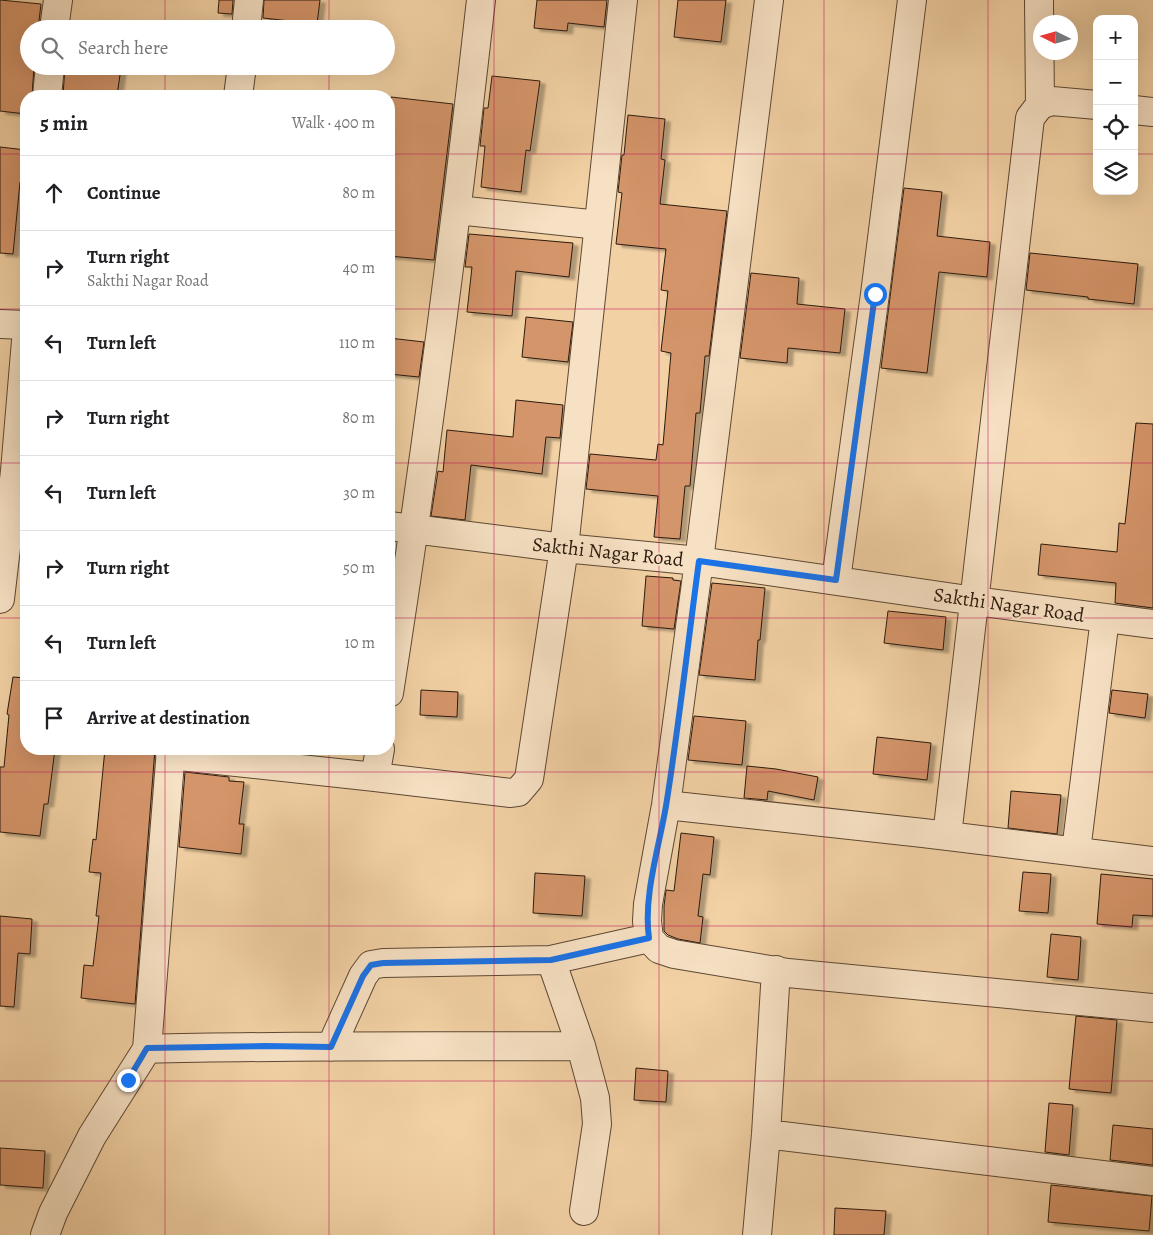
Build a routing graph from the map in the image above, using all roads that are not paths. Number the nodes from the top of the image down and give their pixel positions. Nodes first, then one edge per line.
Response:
1 (58, 0) edge
2 (249, 0) edge
3 (481, 0) edge
4 (623, 0) edge
5 (769, 0) edge
6 (912, 0) edge
7 (1039, 0) edge
8 (55, 20) edge
9 (247, 20) edge
10 (49, 75) edge
11 (241, 75) edge
12 (47, 90) edge
13 (239, 90) edge
14 (1040, 104) junction
15 (1093, 106) edge
16 (1138, 110) edge
17 (1153, 112) edge
18 (457, 210) junction
19 (599, 225) junction
20 (0, 324) edge
21 (20, 325) edge
22 (20, 406) edge
23 (14, 471) edge
24 (402, 528) edge
25 (564, 548) junction
26 (699, 561) junction
27 (836, 580) junction
28 (0, 599) edge
29 (975, 601) junction
30 (395, 617) edge
31 (1105, 618) junction
32 (1153, 624) edge
33 (170, 755) edge
34 (195, 755) edge
35 (379, 755) edge
36 (376, 777) junction
37 (666, 805) junction
38 (947, 836) junction
39 (1076, 851) junction
40 (1153, 860) edge
41 (649, 938) junction
42 (551, 960) junction
43 (776, 970) junction
44 (1153, 1008) edge
45 (581, 1046) junction
46 (331, 1047) junction
47 (147, 1048) junction
48 (766, 1134) junction
49 (1153, 1181) edge
50 (584, 1211) dead end
51 (45, 1235) edge
52 (757, 1235) edge

1 - 8 street
2 - 9 street
3 - 18 street
4 - 19 street
5 - 26 street
6 - 27 street
7 - 14 street
10 - 12 street
11 - 13 street
14 - 15 street
14 - 29 street
16 - 17 street
18 - 19 street
18 - 24 street
19 - 25 street
20 - 21 street
22 - 23 street
23 - 28 street
24 - 25 street, Sakthi Nagar Road
24 - 30 street
25 - 26 street, Sakthi Nagar Road
25 - 36 street
26 - 27 street, Sakthi Nagar Road
26 - 37 street
27 - 29 street, Sakthi Nagar Road
29 - 31 street, Sakthi Nagar Road
29 - 38 street
31 - 32 street, Sakthi Nagar Road
31 - 39 street
33 - 47 street
34 - 36 street
35 - 36 street
37 - 38 street
37 - 41 street
38 - 39 street
39 - 40 street
41 - 42 street
41 - 43 street
42 - 45 street
42 - 46 street
43 - 44 street
43 - 48 street
45 - 46 street
45 - 50 street
46 - 47 street
47 - 51 street
48 - 49 street
48 - 52 street

